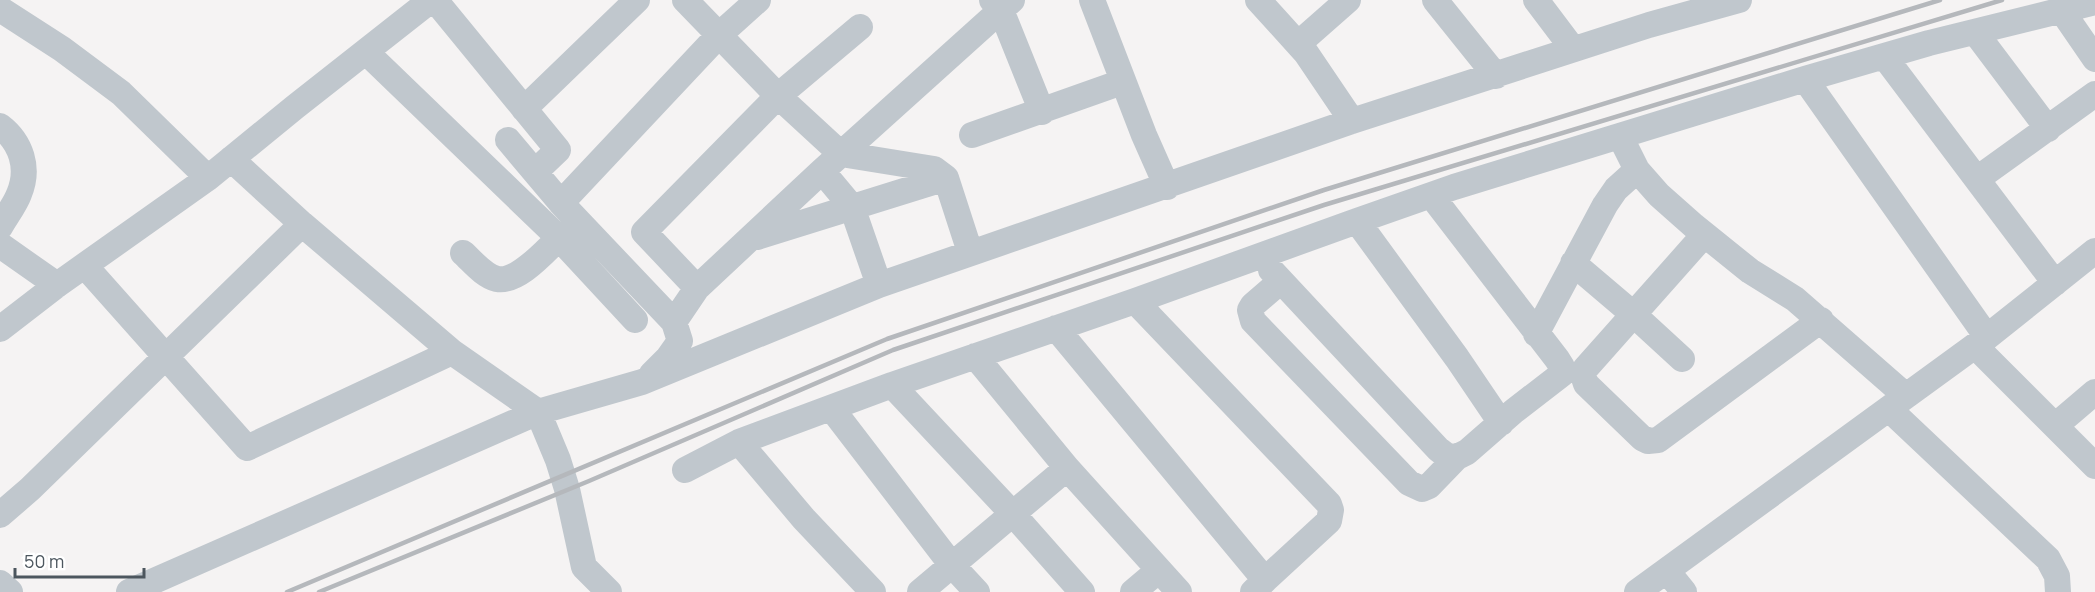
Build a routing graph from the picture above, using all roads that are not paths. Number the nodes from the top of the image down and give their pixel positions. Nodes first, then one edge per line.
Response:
1 (433, 0) edge
2 (638, 0) edge
3 (685, 0) edge
4 (758, 0) edge
5 (1092, 0) edge
6 (1258, 0) edge
7 (1348, 0) edge
8 (1435, 0) edge
9 (1536, 0) edge
10 (1739, 0) edge
11 (2095, 2) edge
12 (1002, 3) edge
13 (1708, 4) edge
14 (0, 9) edge
15 (2062, 11) junction
16 (860, 27) dead end
17 (1975, 32) junction
18 (719, 35) junction
19 (1298, 44) junction
20 (1573, 49) junction
21 (366, 52) junction
22 (1884, 56) junction
23 (2095, 59) edge
24 (1496, 76) junction
25 (1805, 79) junction
26 (1122, 82) junction
27 (2095, 94) edge
28 (778, 96) junction
29 (524, 109) junction
30 (1042, 112) junction
31 (1352, 121) junction
32 (0, 126) edge
33 (2048, 129) junction
34 (972, 135) dead end
35 (1620, 136) junction
36 (508, 140) dead end
37 (841, 154) junction
38 (231, 159) junction
39 (1637, 170) junction
40 (536, 171) junction
41 (822, 171) junction
42 (208, 178) junction
43 (946, 178) junction
44 (1977, 179) junction
45 (1167, 187) junction
46 (1431, 195) junction
47 (561, 202) junction
48 (852, 207) junction
49 (1357, 221) junction
50 (302, 224) junction
51 (0, 227) edge
52 (1704, 235) junction
53 (559, 238) junction
54 (751, 239) junction
55 (0, 245) edge
56 (2095, 251) edge
57 (970, 252) junction
58 (463, 253) dead end
59 (1260, 255) junction
60 (1573, 263) junction
61 (85, 266) junction
62 (1281, 281) junction
63 (2055, 282) junction
64 (57, 285) junction
65 (879, 285) junction
66 (697, 288) junction
67 (1135, 301) junction
68 (1633, 314) junction
69 (635, 320) dead end
70 (1821, 320) junction
71 (674, 322) junction
72 (2, 324) edge
73 (1056, 328) junction
74 (1536, 334) junction
75 (1981, 342) junction
76 (452, 352) junction
77 (975, 356) junction
78 (166, 357) junction
79 (1682, 359) dead end
80 (642, 382) junction
81 (892, 385) junction
82 (2095, 392) edge
83 (1898, 402) junction
84 (832, 409) junction
85 (538, 412) junction
86 (1501, 423) junction
87 (2055, 426) junction
88 (739, 442) junction
89 (1457, 457) junction
90 (2095, 466) edge
91 (1067, 468) junction
92 (685, 470) dead end
93 (1011, 513) junction
94 (0, 515) edge
95 (951, 564) junction
96 (1159, 570) junction
97 (1667, 571) junction
98 (0, 583) edge
99 (1259, 586) edge
100 (10, 592) edge
101 (129, 592) edge
102 (609, 592) edge
103 (873, 592) edge
104 (920, 592) edge
105 (977, 592) edge
106 (1082, 592) edge
107 (1133, 592) edge
108 (1179, 592) edge
109 (1637, 592) edge
110 (1684, 592) edge
111 (2058, 592) edge

1 - 21 street
1 - 29 street
2 - 29 street
3 - 18 street
4 - 18 street
5 - 26 street
6 - 19 street
7 - 19 street
8 - 24 street
9 - 20 street
10 - 13 street
11 - 15 street
12 - 30 street
12 - 37 street
13 - 20 street
14 - 42 street
15 - 17 street
15 - 23 street
16 - 28 street
17 - 22 street
17 - 33 street
18 - 28 street
18 - 47 street
19 - 31 street
20 - 24 street
21 - 38 street
21 - 53 street
22 - 25 street
22 - 44 street
24 - 31 street
25 - 35 street
25 - 75 street
26 - 30 street
26 - 45 street
27 - 33 street
28 - 37 street
28 - 66 street
29 - 40 street
30 - 34 street
31 - 45 street
32 - 51 street
33 - 44 street
35 - 39 street
35 - 46 street
36 - 40 street
37 - 41 street
37 - 43 street
38 - 42 street
38 - 50 street
39 - 52 street
39 - 60 street
40 - 47 street
41 - 48 street
41 - 54 street
42 - 61 street
43 - 48 street
43 - 57 street
44 - 63 street
45 - 57 street
46 - 49 street
46 - 74 street
47 - 71 street
48 - 54 street
48 - 65 street
49 - 59 street
49 - 86 street
50 - 76 street
50 - 78 street
52 - 68 street
52 - 70 street
53 - 58 street
53 - 69 street
54 - 66 street
55 - 64 street
56 - 63 street
57 - 65 street
59 - 62 street
59 - 67 street
60 - 68 street
60 - 74 street
61 - 64 street
61 - 78 street
62 - 89 street
62 - 89 street
63 - 75 street
64 - 72 street
65 - 80 street
66 - 71 street
67 - 73 street
67 - 99 street
68 - 70 street
68 - 79 street
70 - 83 street
71 - 80 street
73 - 77 street
73 - 99 street
74 - 86 street
75 - 83 street
75 - 87 street
76 - 78 street
76 - 85 street
77 - 81 street
77 - 91 street
78 - 94 street
80 - 85 street
81 - 84 street
81 - 93 street
82 - 87 street
83 - 97 street
83 - 111 street
84 - 88 street
84 - 95 street
85 - 101 street
85 - 102 street
86 - 89 street
87 - 90 street
88 - 92 street
88 - 103 street
91 - 93 street
91 - 96 street
93 - 95 street
93 - 106 street
95 - 104 street
95 - 105 street
96 - 107 street
96 - 108 street
97 - 109 street
97 - 110 street
98 - 100 street

